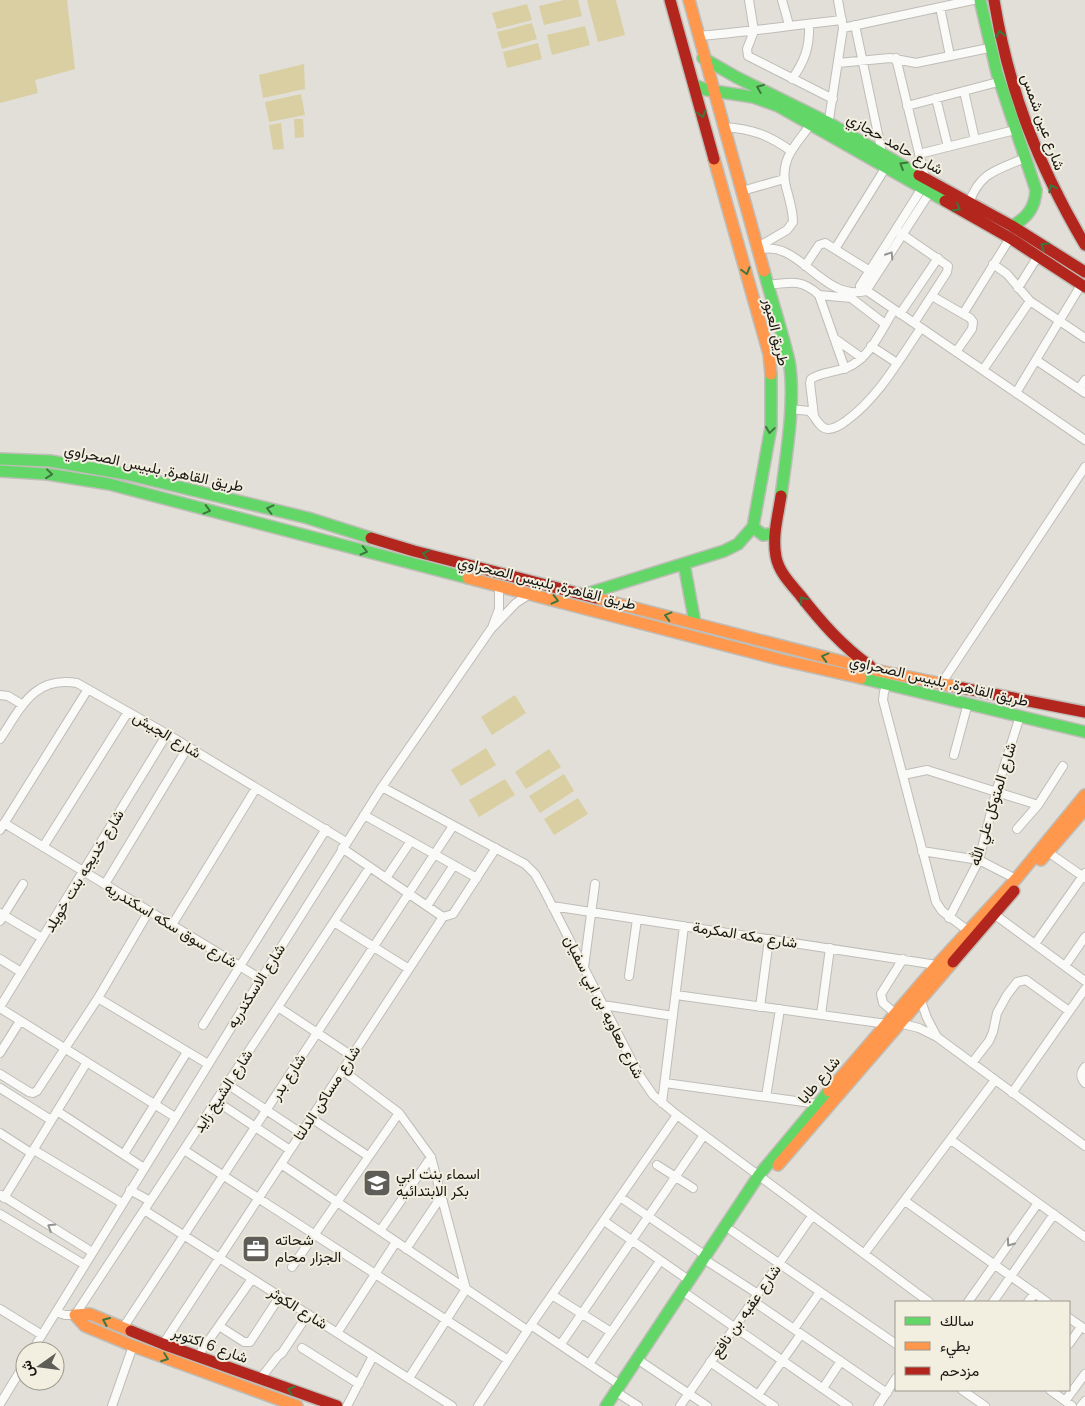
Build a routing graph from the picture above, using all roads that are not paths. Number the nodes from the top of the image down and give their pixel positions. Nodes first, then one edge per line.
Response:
1 (670, 0) edge
2 (689, 0) edge
3 (749, 0) edge
4 (782, 0) edge
5 (838, 0) edge
6 (926, 0) edge
7 (973, 0) edge
8 (980, 0) edge
9 (994, 0) edge
10 (940, 7) junction
11 (929, 10) junction
12 (810, 24) junction
13 (842, 24) junction
14 (789, 25) junction
15 (855, 26) junction
16 (754, 31) junction
17 (699, 36) junction
18 (989, 48) junction
19 (950, 56) junction
20 (896, 58) junction
21 (705, 59) junction
22 (863, 60) junction
23 (838, 63) junction
24 (688, 64) junction
25 (792, 78) junction
26 (998, 82) junction
27 (694, 85) junction
28 (964, 91) junction
29 (714, 92) junction
30 (936, 98) junction
31 (833, 99) junction
32 (907, 106) junction
33 (811, 124) junction
34 (724, 127) junction
35 (827, 127) junction
36 (1015, 130) junction
37 (975, 140) junction
38 (948, 147) junction
39 (791, 151) junction
40 (882, 153) junction
41 (919, 154) junction
42 (1025, 158) junction
43 (886, 168) junction
44 (784, 179) junction
45 (926, 186) junction
46 (742, 191) junction
47 (969, 204) junction
48 (900, 232) junction
49 (1011, 232) junction
50 (1085, 245) edge
51 (758, 249) junction
52 (835, 249) junction
53 (1038, 256) junction
54 (938, 258) junction
55 (993, 264) junction
56 (805, 266) junction
57 (870, 271) junction
58 (1085, 272) edge
59 (768, 285) junction
60 (1083, 286) edge
61 (1018, 288) junction
62 (862, 290) junction
63 (842, 291) junction
64 (820, 295) junction
65 (932, 296) junction
66 (851, 298) junction
67 (1030, 301) junction
68 (897, 312) junction
69 (963, 314) junction
70 (1059, 321) junction
71 (918, 326) junction
72 (883, 327) junction
73 (834, 338) junction
74 (1085, 338) edge
75 (871, 346) junction
76 (956, 352) junction
77 (862, 358) junction
78 (1036, 360) junction
79 (897, 363) junction
80 (845, 369) junction
81 (984, 370) junction
82 (1085, 380) edge
83 (1082, 391) edge
84 (1016, 393) junction
85 (790, 410) junction
86 (814, 416) junction
87 (1085, 440) edge
88 (0, 459) edge
89 (1085, 468) edge
90 (0, 471) edge
91 (308, 518) junction
92 (336, 527) junction
93 (753, 527) junction
94 (775, 533) junction
95 (304, 536) junction
96 (331, 543) junction
97 (684, 564) junction
98 (499, 585) junction
99 (530, 593) junction
100 (586, 594) junction
101 (695, 623) junction
102 (491, 629) junction
103 (875, 670) junction
104 (887, 684) junction
105 (941, 684) junction
106 (88, 689) junction
107 (0, 695) edge
108 (968, 703) junction
109 (23, 705) junction
110 (128, 712) junction
111 (1085, 712) edge
112 (1020, 716) junction
113 (1085, 732) edge
114 (167, 734) junction
115 (0, 740) edge
116 (188, 747) junction
117 (954, 755) dead end
118 (1063, 766) dead end
119 (903, 775) junction
120 (382, 787) junction
121 (256, 788) junction
122 (996, 792) junction
123 (1085, 795) edge
124 (1038, 805) junction
125 (1085, 809) edge
126 (364, 815) junction
127 (453, 826) junction
128 (2, 827) edge
129 (1017, 829) dead end
130 (326, 830) junction
131 (411, 841) junction
132 (344, 845) junction
133 (43, 847) junction
134 (496, 848) junction
135 (922, 851) junction
136 (1048, 852) junction
137 (434, 854) junction
138 (979, 860) junction
139 (454, 865) junction
140 (370, 867) junction
141 (83, 871) junction
142 (1084, 876) edge
143 (386, 878) junction
144 (477, 878) junction
145 (1016, 879) junction
146 (23, 884) dead end
147 (105, 884) junction
148 (595, 884) dead end
149 (409, 893) junction
150 (427, 906) junction
151 (552, 906) junction
152 (149, 911) junction
153 (591, 912) junction
154 (994, 914) junction
155 (1, 917) edge
156 (443, 917) junction
157 (949, 918) junction
158 (637, 919) junction
159 (334, 922) junction
160 (172, 925) junction
161 (684, 926) junction
162 (971, 933) junction
163 (1085, 937) edge
164 (42, 938) junction
165 (769, 939) junction
166 (1035, 944) junction
167 (374, 947) junction
168 (830, 948) junction
169 (0, 959) edge
170 (903, 960) junction
171 (937, 965) junction
172 (239, 966) junction
173 (1064, 966) junction
174 (584, 967) junction
175 (410, 968) junction
176 (21, 972) junction
177 (629, 976) dead end
178 (261, 979) junction
179 (1085, 981) edge
180 (1085, 989) edge
181 (676, 995) junction
182 (98, 998) junction
183 (920, 998) junction
184 (603, 1005) junction
185 (760, 1006) junction
186 (278, 1007) junction
187 (0, 1008) edge
188 (780, 1009) junction
189 (1069, 1011) junction
190 (822, 1015) junction
191 (673, 1016) junction
192 (897, 1018) junction
193 (20, 1020) junction
194 (887, 1024) junction
195 (203, 1025) dead end
196 (317, 1033) junction
197 (937, 1037) junction
198 (65, 1048) junction
199 (187, 1052) junction
200 (0, 1053) edge
201 (352, 1056) junction
202 (87, 1062) junction
203 (972, 1063) junction
204 (208, 1064) junction
205 (1085, 1067) edge
206 (342, 1070) junction
207 (3, 1076) edge
208 (995, 1080) junction
209 (665, 1083) junction
210 (1085, 1083) edge
211 (227, 1084) junction
212 (0, 1088) edge
213 (1012, 1093) junction
214 (766, 1097) junction
215 (216, 1101) junction
216 (154, 1104) junction
217 (662, 1104) junction
218 (818, 1104) junction
219 (266, 1110) junction
220 (57, 1111) junction
221 (398, 1113) junction
222 (677, 1115) junction
223 (175, 1117) junction
224 (311, 1118) junction
225 (51, 1120) junction
226 (255, 1127) junction
227 (0, 1133) edge
228 (301, 1133) junction
229 (704, 1135) junction
230 (951, 1140) junction
231 (1085, 1146) edge
232 (184, 1150) junction
233 (290, 1150) junction
234 (32, 1151) junction
235 (124, 1154) junction
236 (368, 1156) junction
237 (430, 1157) junction
238 (281, 1164) junction
239 (657, 1165) dead end
240 (144, 1168) junction
241 (223, 1175) junction
242 (675, 1177) junction
243 (762, 1178) junction
244 (693, 1188) dead end
245 (130, 1190) junction
246 (2, 1196) edge
247 (441, 1197) junction
248 (620, 1197) junction
249 (258, 1198) junction
250 (150, 1201) junction
251 (904, 1201) junction
252 (337, 1202) junction
253 (1038, 1203) junction
254 (122, 1204) junction
255 (144, 1210) junction
256 (0, 1214) edge
257 (1054, 1214) junction
258 (649, 1216) junction
259 (812, 1216) junction
260 (604, 1221) junction
261 (380, 1231) junction
262 (732, 1231) junction
263 (314, 1234) junction
264 (184, 1235) junction
265 (1085, 1237) edge
266 (632, 1241) junction
267 (396, 1242) junction
268 (406, 1248) junction
269 (92, 1252) junction
270 (864, 1254) junction
271 (219, 1258) junction
272 (708, 1260) junction
273 (660, 1261) junction
274 (779, 1264) junction
275 (85, 1265) junction
276 (994, 1265) junction
277 (292, 1267) dead end
278 (376, 1274) junction
279 (1011, 1277) junction
280 (252, 1278) junction
281 (690, 1281) junction
282 (466, 1289) junction
283 (820, 1292) junction
284 (1035, 1294) junction
285 (552, 1295) junction
286 (688, 1295) junction
287 (280, 1296) junction
288 (755, 1298) junction
289 (929, 1301) edge
290 (969, 1301) edge
291 (995, 1301) edge
292 (1029, 1301) edge
293 (1046, 1301) edge
294 (0, 1309) edge
295 (56, 1312) junction
296 (308, 1314) junction
297 (582, 1314) junction
298 (75, 1315) junction
299 (1070, 1319) edge
300 (446, 1320) junction
301 (219, 1326) junction
302 (735, 1327) junction
303 (123, 1328) junction
304 (529, 1328) junction
305 (1083, 1328) edge
306 (611, 1332) junction
307 (798, 1332) junction
308 (338, 1333) junction
309 (42, 1335) junction
310 (38, 1341) edge
311 (895, 1343) edge
312 (1070, 1343) edge
313 (163, 1344) junction
314 (560, 1344) junction
315 (133, 1346) junction
316 (302, 1348) dead end
317 (373, 1356) junction
318 (197, 1357) junction
319 (508, 1360) junction
320 (782, 1360) junction
321 (640, 1361) junction
322 (841, 1361) junction
323 (710, 1362) junction
324 (589, 1364) junction
325 (1085, 1374) edge
326 (15, 1378) edge
327 (409, 1378) junction
328 (260, 1379) junction
329 (895, 1380) edge
330 (359, 1384) junction
331 (823, 1388) junction
332 (621, 1390) junction
333 (963, 1391) edge
334 (1051, 1391) edge
335 (886, 1393) junction
336 (689, 1394) junction
337 (758, 1395) junction
338 (1, 1400) edge
339 (1085, 1401) edge
340 (1068, 1404) edge
341 (112, 1406) edge
342 (297, 1406) edge
343 (337, 1406) edge
344 (347, 1406) edge
345 (452, 1406) edge
346 (478, 1406) edge
347 (606, 1406) edge
348 (614, 1406) edge
349 (638, 1406) edge
350 (680, 1406) edge
351 (707, 1406) edge
352 (774, 1406) edge
353 (848, 1406) edge
354 (878, 1406) edge
355 (985, 1406) edge
356 (1081, 1406) edge

1 - 24 main road, طريق العبور
2 - 17 main road, طريق العبور
3 - 16 street
4 - 14 street
5 - 13 street
6 - 11 street
7 - 10 street
8 - 18 main road, شارع عين شمس
50 -> 9 main road, شارع عين شمس
10 - 11 street
10 - 19 street
11 - 15 street
12 - 13 street
12 - 14 street
12 - 25 street
13 - 15 street
13 - 23 street
14 - 16 street
15 - 22 street
16 - 17 street
16 - 25 street
17 - 21 main road, طريق العبور
18 - 19 street
18 - 26 main road, شارع عين شمس
19 - 20 street
20 - 22 street
20 - 32 street
21 - 24 main road
21 - 29 main road, طريق العبور
35 -> 21 main road, شارع حامد حجازي
22 - 23 street
22 - 40 street
23 - 31 street
24 - 27 main road, طريق العبور
25 - 31 street
26 - 28 street
26 - 36 main road, شارع عين شمس
27 - 29 main road, شارع حامد حجازي
27 -> 93 main road, طريق العبور
28 - 30 street
28 - 37 street
29 - 33 main road, شارع حامد حجازي
29 - 34 main road, طريق العبور
30 - 32 street
30 - 38 street
31 - 35 street
32 - 41 street
33 - 35 main road, شارع حامد حجازي
33 - 39 street
34 - 39 street
34 - 46 main road, طريق العبور
35 - 40 main road, شارع حامد حجازي
35 - 43 main road, شارع حامد حجازي
36 - 37 street
36 - 42 main road, شارع عين شمس
37 - 38 street
38 - 41 street
39 - 44 street
45 -> 40 main road, شارع حامد حجازي
41 - 45 street
42 - 47 street
42 - 49 main road, شارع عين شمس
43 - 45 main road, شارع حامد حجازي
43 - 52 street
44 - 46 street
44 - 51 street
45 - 47 main road, شارع حامد حجازي
45 - 48 street
45 -> 49 main road, شارع حامد حجازي
46 - 51 main road, طريق العبور
47 - 49 main road, شارع حامد حجازي
48 - 54 street
48 - 57 street
62 -> 48 street
49 - 53 main road, شارع حامد حجازي
49 - 55 street
58 -> 49 main road, شارع حامد حجازي
51 - 56 street
51 - 59 main road, طريق العبور
52 - 56 street
52 - 57 street
53 - 60 main road, شارع حامد حجازي
53 - 61 street
54 - 65 street
54 - 68 street
55 - 61 street
55 - 69 street
56 - 63 street
57 - 62 street
59 - 64 street
59 - 85 main road, طريق العبور
60 - 70 street
61 - 67 street
62 - 63 street
62 - 68 street
63 - 66 street
64 - 66 street
64 - 73 street
65 - 69 street
65 - 71 street
66 - 72 street
67 - 70 street
67 - 81 street
68 - 71 street
68 - 72 street
69 - 76 street
70 - 74 street
70 - 78 street
71 - 76 street
71 - 79 street
72 - 75 street
73 - 77 street
73 - 80 street
75 - 77 street
75 - 79 street
76 - 81 street
77 - 80 street
78 - 83 street
78 - 84 street
79 - 86 street
80 - 86 street
81 - 84 street
82 - 83 street
84 - 87 street
85 - 86 street
85 - 94 main road, طريق العبور
91 -> 88 main road, طريق القاهرة, بلبيس الصحراوي
89 - 105 street
90 -> 95 main road, طريق القاهرة, بلبيس الصحراوي
91 - 92 main road, طريق القاهرة, بلبيس الصحراوي
91 - 95 main road
92 - 96 main road
100 -> 92 main road, طريق القاهرة, بلبيس الصحراوي
93 - 94 main road
93 - 97 main road
103 -> 94 main road, طريق العبور
95 - 96 main road, طريق القاهرة, بلبيس الصحراوي
96 -> 98 main road, طريق القاهرة, بلبيس الصحراوي
97 - 100 main road
97 - 101 main road
98 - 99 main road, طريق القاهرة, بلبيس الصحراوي
98 - 102 street, شارع الاسكندريه
99 - 102 street, شارع الاسكندريه
99 -> 104 main road, طريق القاهرة, بلبيس الصحراوي
101 -> 100 main road, طريق القاهرة, بلبيس الصحراوي
103 -> 101 main road, طريق القاهرة, بلبيس الصحراوي
102 - 120 street, شارع الاسكندريه
103 - 105 main road, طريق القاهرة, بلبيس الصحراوي
104 - 108 main road, طريق القاهرة, بلبيس الصحراوي
104 - 119 street
105 - 111 main road, طريق القاهرة, بلبيس الصحراوي
106 - 109 street, شارع الجيش
106 - 110 street, شارع الجيش
106 - 128 street
107 - 109 street
108 - 112 main road, طريق القاهرة, بلبيس الصحراوي
108 - 117 street
109 - 115 street, شارع الجيش
110 - 114 street, شارع الجيش
110 - 133 street
112 - 113 main road, طريق القاهرة, بلبيس الصحراوي
112 - 122 street, شارع المتوكل علي الله
114 - 116 street, شارع الجيش
114 - 141 street, شارع خديجه بنت خويلد
116 - 121 street, شارع الجيش
116 - 147 street
118 - 124 street
119 - 122 street
119 - 135 street
120 - 126 street, شارع الاسكندريه
120 - 127 street, شارع معاويه بن ابي سفيان
121 - 130 street, شارع الجيش
121 - 160 street
122 - 124 street
122 - 138 street, شارع المتوكل علي الله
123 - 145 main road, شارع طابا
124 - 129 street
125 - 136 main road, شارع طابا
126 - 131 street
126 - 132 street, شارع الاسكندريه
127 - 134 street, شارع معاويه بن ابي سفيان
127 - 137 street, شارع بدر
128 - 133 street, شارع سوق سكه اسكندريه
130 - 132 street, شارع الجيش
130 - 172 street
131 - 137 street
131 - 143 street
132 - 140 street, شارع الجيش
132 - 178 street, شارع الاسكندريه
133 - 141 street, شارع سوق سكه اسكندريه
134 - 144 street, شارع مساكن الدلتا
134 - 151 street, شارع معاويه بن ابي سفيان
135 - 138 street
135 - 157 street
136 - 142 street
136 - 154 main road, شارع طابا
137 - 139 street
137 - 149 street, شارع بدر
138 - 145 street
138 - 157 street, شارع المتوكل علي الله
139 - 144 street
139 - 150 street
140 - 143 street, شارع الجيش
140 - 159 street, شارع الشيخ زايد
141 - 147 street, شارع سوق سكه اسكندريه
141 - 164 street, شارع خديجه بنت خويلد
142 - 166 street
143 - 149 street, شارع الجيش
144 - 156 street, شارع مساكن الدلتا
145 - 162 main road, شارع طابا
146 - 155 street
147 - 152 street, شارع سوق سكه اسكندريه
148 - 153 street
149 - 150 street, شارع الجيش
149 - 167 street, شارع بدر
150 - 156 street, شارع الجيش
151 - 153 street, شارع مكه المكرمة
151 - 174 street, شارع معاويه بن ابي سفيان
152 - 160 street, شارع سوق سكه اسكندريه
152 - 182 street
153 - 158 street, شارع مكه المكرمة
153 - 174 street
154 - 162 main road, شارع طابا
154 - 166 street
155 - 164 street
156 - 175 street, شارع مساكن الدلتا
157 - 162 street
158 - 161 street, شارع مكه المكرمة
158 - 177 street
159 - 167 street
159 - 186 street, شارع الشيخ زايد
160 - 172 street, شارع سوق سكه اسكندريه
161 - 165 street, شارع مكه المكرمة
161 - 181 street
162 - 171 main road, شارع طابا
162 - 183 main road, شارع طابا
163 - 173 street
164 - 176 street, شارع خديجه بنت خويلد
165 - 168 street, شارع مكه المكرمة
165 - 185 street
166 - 173 street
167 - 175 street
167 - 196 street, شارع بدر
168 - 170 street, شارع مكه المكرمة
168 - 190 street
169 - 176 street
170 - 171 street, شارع مكه المكرمة
170 - 192 street
171 - 192 main road, شارع طابا
172 - 178 street, شارع سوق سكه اسكندريه
172 - 195 street
173 - 179 street
174 - 184 street, شارع معاويه بن ابي سفيان
175 - 201 street, شارع مساكن الدلتا
176 - 187 street, شارع خديجه بنت خويلد
178 - 204 street, شارع الاسكندريه
180 - 189 street
181 - 185 street
181 - 191 street
182 - 198 street
182 - 199 street
183 - 192 main road, شارع طابا
183 - 197 street
184 - 191 street
184 - 217 street, شارع معاويه بن ابي سفيان
185 - 188 street
186 - 196 street
186 - 211 street, شارع الشيخ زايد
187 - 193 street
188 - 190 street
188 - 214 street
189 - 203 street
189 - 213 street
190 - 194 street
191 - 209 street
192 - 194 main road, شارع طابا
192 - 197 street
192 - 243 main road, شارع طابا
193 - 198 street
193 - 200 street
194 - 218 main road, شارع طابا
196 - 201 street
196 - 219 street, شارع بدر
197 - 203 street
198 - 202 street
198 - 207 street
199 - 204 street
199 - 216 street
201 - 206 street, شارع مساكن الدلتا
202 - 216 street
202 - 220 street
203 - 208 street
204 - 223 street, شارع الاسكندريه
205 - 210 street
206 - 221 street
206 - 224 street, شارع مساكن الدلتا
207 - 212 street
208 - 213 street
208 - 230 street
209 - 214 street
209 - 217 street
211 - 215 street, شارع الشيخ زايد
211 - 219 street
212 - 225 street
213 - 231 street
214 - 218 street
215 - 226 street
215 - 232 street, شارع الشيخ زايد
216 - 223 street
216 - 235 street
217 - 222 street, شارع معاويه بن ابي سفيان
218 - 243 main road, شارع طابا
219 - 226 street, شارع بدر
219 - 228 street
220 - 225 street
220 - 235 street
221 - 236 street
221 - 237 street
222 - 229 street, شارع معاويه بن ابي سفيان
222 - 248 street
223 - 240 street, شارع الاسكندريه
224 - 228 street, شارع مساكن الدلتا
224 - 236 street
225 - 234 street
226 - 233 street
226 - 241 street, شارع بدر
227 - 234 street
228 - 233 street, شارع مساكن الدلتا
229 - 242 street
229 - 243 street, شارع معاويه بن ابي سفيان
230 - 251 street
230 - 253 street
232 - 241 street
232 - 250 street, شارع الشيخ زايد
233 - 238 street, شارع مساكن الدلتا
234 - 246 street
234 - 254 street
235 - 240 street
236 - 252 street
237 - 247 street
237 - 261 street
238 - 249 street, شارع مساكن الدلتا
238 - 252 street
239 - 242 street
240 - 245 street, شارع الاسكندريه
241 - 249 street
241 - 264 street, شارع بدر
242 - 244 street
242 - 258 street
243 - 259 street, شارع معاويه بن ابي سفيان
243 - 262 main road, شارع طابا
243 - 272 main road, شارع طابا
245 - 250 street
245 - 254 street, شارع الاسكندريه
269 -> 246 street
247 - 268 street
247 - 282 street
248 - 258 street
248 - 260 street
249 - 263 street
249 - 271 street, شارع مساكن الدلتا
250 - 255 street, شارع الشيخ زايد
251 - 270 street
251 - 276 street
252 - 261 street
252 - 263 street
253 - 257 street
253 -> 276 street
254 - 269 street, شارع الاسكندريه
255 - 264 street, شارع الكوثر
255 - 298 street, شارع الشيخ زايد
256 - 275 street
257 - 265 street
257 - 279 street
258 - 266 street
258 - 272 street
259 - 270 street, شارع معاويه بن ابي سفيان
259 - 274 street, شارع عقبه بن نافع
260 - 266 street
260 - 285 street
261 - 267 street
262 - 272 main road, شارع طابا
262 - 274 street
263 - 277 street
263 - 278 street
264 - 271 street, شارع الكوثر
264 - 303 street, شارع بدر
266 - 273 street
266 - 297 street
267 - 268 street
267 - 278 street
268 - 282 street
269 - 275 street, شارع الاسكندريه
270 - 289 street, شارع معاويه بن ابي سفيان
271 - 280 street, شارع الكوثر
271 - 313 street, شارع مساكن الدلتا
272 - 281 main road, شارع طابا
272 - 286 main road, شارع طابا
272 - 288 street
273 - 281 street
273 - 306 street
274 - 283 street
274 - 288 street, شارع عقبه بن نافع
275 - 295 street, شارع الاسكندريه
276 - 279 street
276 - 290 street
278 - 300 street
278 - 308 street
279 - 284 street
279 - 291 street
280 - 287 street, شارع الكوثر
280 - 301 street
281 - 321 main road, شارع طابا
282 - 300 street
282 - 304 street
283 - 307 street
283 - 311 street
284 - 292 street
284 - 293 street
285 - 297 street
285 - 304 street
286 - 302 street
286 - 321 main road, شارع طابا
287 - 296 street, شارع الكوثر
287 - 301 street
288 - 302 street, شارع عقبه بن نافع
288 - 307 street
294 - 309 street
295 - 298 street, شارع 6 اكتوبر
295 - 309 street, شارع الاسكندريه
296 - 308 street, شارع الكوثر
296 - 328 street
297 - 306 street
297 - 314 street
303 -> 298 main road, شارع 6 اكتوبر
298 - 315 main road, شارع 6 اكتوبر
299 - 305 street
300 - 319 street
300 - 327 street
301 - 318 street
302 - 320 street
302 - 323 street, شارع عقبه بن نافع
303 - 313 main road, شارع 6 اكتوبر
304 - 314 street
304 - 319 street
305 - 312 street
306 - 324 street
307 - 320 street
307 - 322 street
308 - 317 street, شارع الكوثر
309 - 310 street, شارع الاسكندريه
313 - 318 main road, شارع 6 اكتوبر
314 - 324 street
315 - 341 street
315 -> 342 main road, شارع 6 اكتوبر
316 - 330 street
317 - 327 street, شارع الكوثر
317 - 330 street
318 - 328 main road, شارع 6 اكتوبر
319 - 346 street
320 - 331 street
320 - 337 street
321 - 332 main road, شارع طابا
321 - 336 street
322 - 331 street
322 - 335 street
323 - 336 street, شارع عقبه بن نافع
323 - 337 street
324 - 332 street
325 - 340 street
326 - 338 street
327 - 345 street, شارع الكوثر
343 -> 328 main road, شارع 6 اكتوبر
329 - 335 street
330 - 344 street
331 - 353 street
332 - 347 main road, شارع طابا
332 - 348 main road, شارع طابا
332 - 349 street
333 - 355 street
334 - 340 street
335 - 354 street
336 - 350 street, شارع عقبه بن نافع
336 - 351 street
337 - 352 street
339 - 356 street

